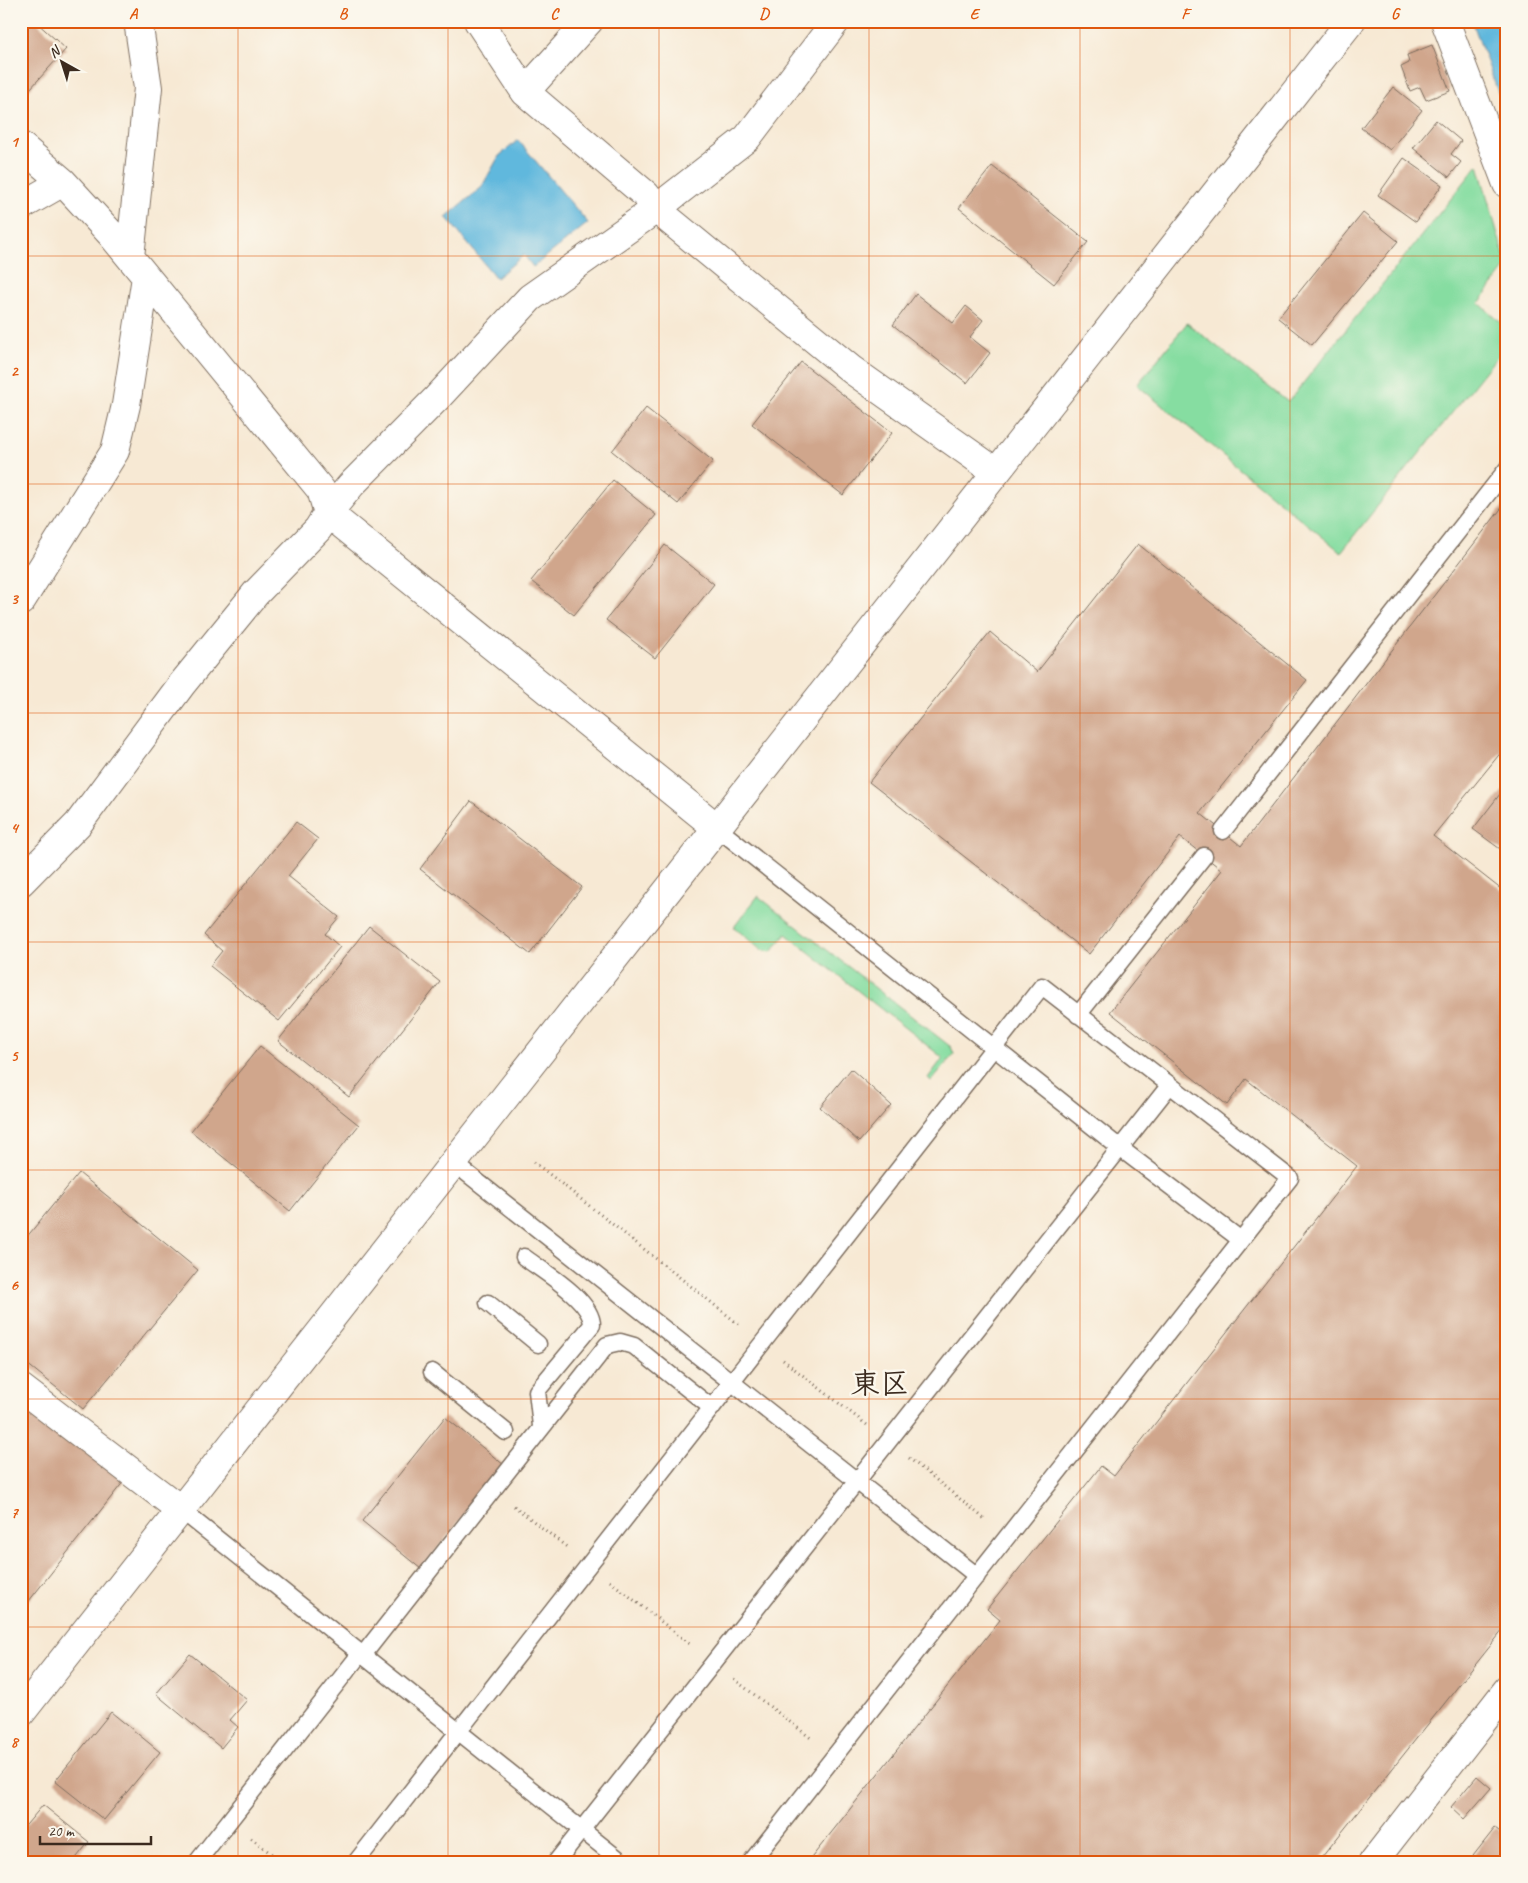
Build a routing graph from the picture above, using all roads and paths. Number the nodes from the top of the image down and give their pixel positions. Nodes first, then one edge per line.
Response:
1 (138, 21) edge
2 (478, 21) edge
3 (589, 21) edge
4 (836, 21) edge
5 (1351, 21) edge
6 (1445, 21) edge
7 (525, 92) junction
8 (21, 146) edge
9 (63, 182) junction
10 (1507, 184) edge
11 (21, 206) edge
12 (656, 209) junction
13 (138, 267) junction
14 (1507, 469) edge
15 (996, 472) junction
16 (328, 513) junction
17 (21, 601) edge
18 (716, 827) junction
19 (1223, 831) dead end
20 (1204, 856) dead end
21 (21, 882) edge
22 (1078, 1015) junction
23 (994, 1048) junction
24 (1169, 1086) junction
25 (1120, 1148) junction
26 (454, 1163) junction
27 (1241, 1240) junction
28 (524, 1257) dead end
29 (488, 1303) dead end
30 (538, 1344) dead end
31 (432, 1372) dead end
32 (732, 1382) junction
33 (21, 1388) edge
34 (712, 1408) junction
35 (541, 1426) junction
36 (506, 1432) dead end
37 (857, 1481) junction
38 (509, 1502) dead end
39 (181, 1510) junction
40 (589, 1565) junction
41 (977, 1576) junction
42 (361, 1654) junction
43 (714, 1663) junction
44 (1507, 1690) edge
45 (21, 1713) edge
46 (458, 1732) junction
47 (834, 1756) junction
48 (229, 1821) junction
49 (581, 1829) junction
50 (197, 1862) edge
51 (282, 1862) edge
52 (356, 1862) edge
53 (556, 1862) edge
54 (622, 1862) edge
55 (751, 1862) edge
56 (1373, 1862) edge

1 - 13 street
2 - 7 street
3 - 7 street
4 - 12 street
5 - 15 street
6 - 10 street
7 - 12 street
8 - 9 street
9 - 11 street
9 - 13 street
12 - 15 street
12 - 16 street
13 - 16 street
13 - 17 street
14 - 19 lane
15 - 18 street
16 - 18 street
16 - 21 street
18 - 23 lane
18 - 26 street
20 - 22 lane
22 - 23 lane
22 - 24 lane
23 - 25 lane
23 - 32 lane
24 - 25 lane
24 - 27 lane
25 - 27 lane
25 - 37 lane
26 - 32 lane
26 - 39 street
27 - 41 lane
28 - 35 lane
29 - 30 lane
31 - 36 lane
32 - 34 lane
32 - 37 lane
33 - 39 street
34 - 35 lane
34 - 40 lane
35 - 42 lane
37 - 41 lane
37 - 43 lane
38 - 40 path
39 - 42 lane
39 - 45 street
40 - 43 path
40 - 46 lane
41 - 47 lane
42 - 46 lane
42 - 48 lane
43 - 47 path
43 - 49 lane
44 - 56 street
46 - 49 lane
46 - 52 lane
47 - 55 lane
48 - 50 lane
48 - 51 path
49 - 53 lane
49 - 54 lane

